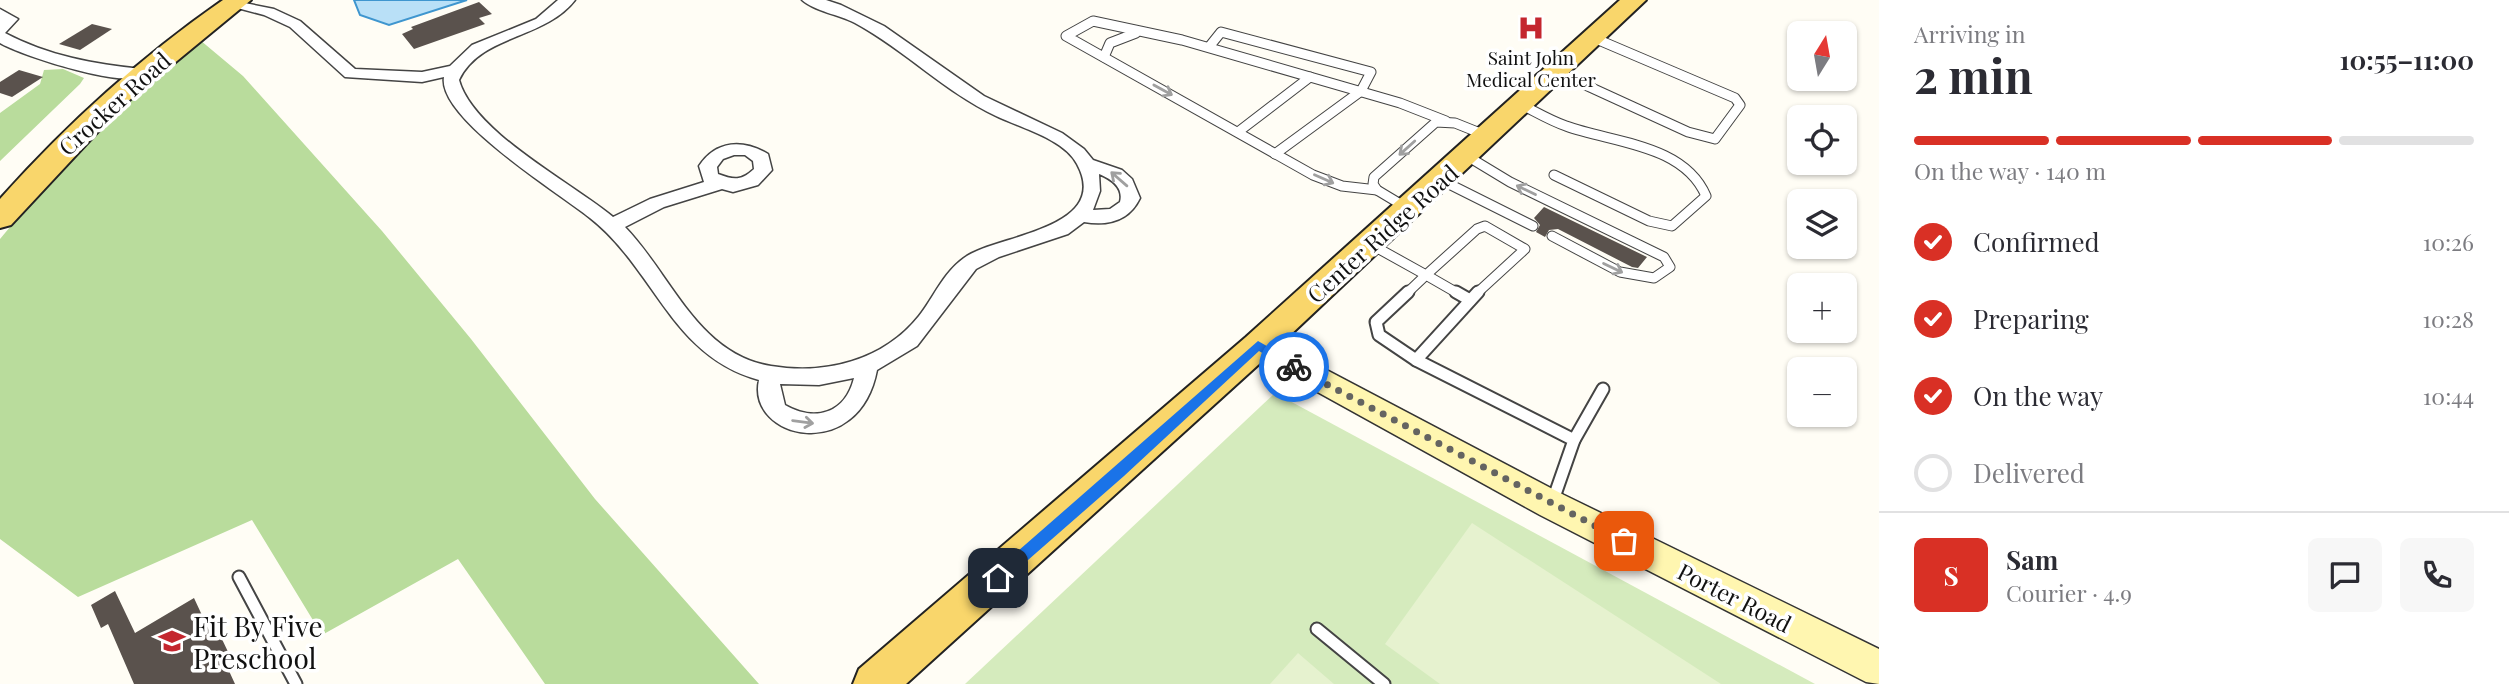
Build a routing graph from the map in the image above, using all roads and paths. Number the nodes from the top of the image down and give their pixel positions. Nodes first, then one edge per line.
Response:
1 (567, 0) edge
2 (810, 0) edge
3 (1634, 0) edge
4 (230, 1) edge
5 (0, 13) edge
6 (0, 30) edge
7 (1138, 32) junction
8 (0, 37) edge
9 (1594, 38) junction
10 (1209, 47) junction
11 (1104, 57) junction
12 (448, 70) junction
13 (1557, 72) junction
14 (132, 73) junction
15 (1310, 77) junction
16 (1361, 91) junction
17 (1522, 104) junction
18 (1446, 121) junction
19 (1238, 132) junction
20 (1477, 146) junction
21 (1275, 154) junction
22 (1087, 165) junction
23 (1554, 175) dead end
24 (1441, 180) junction
25 (720, 183) dead end
26 (0, 188) edge
27 (1377, 190) junction
28 (1410, 210) junction
29 (1079, 214) junction
30 (0, 218) edge
31 (611, 226) junction
32 (1533, 226) dead end
33 (1552, 236) dead end
34 (1372, 245) junction
35 (1426, 275) junction
36 (1470, 300) junction
37 (1258, 345) junction
38 (1416, 360) junction
39 (867, 365) junction
40 (771, 374) junction
41 (1603, 389) dead end
42 (1574, 440) junction
43 (1552, 505) junction
44 (239, 578) dead end
45 (1317, 629) dead end
46 (1879, 669) edge
47 (296, 684) edge
48 (874, 684) edge
49 (1384, 684) edge

1 - 12 street
2 - 22 street
3 - 9 main road, Center Ridge Road
4 - 12 street
4 - 14 main road, Crocker Road
5 - 6 street
7 - 10 lane
7 - 11 lane
7 - 11 lane
8 - 14 street
9 - 13 main road, Center Ridge Road
9 - 13 lane
10 - 15 lane
10 - 16 lane
11 -> 19 lane
12 - 31 street
13 - 17 main road, Center Ridge Road
14 - 26 main road, Crocker Road
14 - 30 main road, Crocker Road
15 - 16 lane
15 - 19 lane
16 - 18 lane
16 - 21 lane
17 - 20 main road, Center Ridge Road
17 - 23 lane
18 - 20 lane
18 -> 27 lane
19 - 21 lane
20 - 24 main road, Center Ridge Road
33 -> 20 lane
21 -> 27 lane
22 - 29 street
29 -> 22 street
24 - 28 main road, Center Ridge Road
24 - 32 lane
25 - 31 street
27 - 28 lane
28 - 34 main road, Center Ridge Road
29 - 39 street
31 - 40 street
34 - 35 lane
34 - 37 main road, Center Ridge Road
35 - 36 lane
35 - 36 lane
35 - 38 lane
36 - 38 lane
37 - 43 main road, Porter Road
37 - 48 main road, Center Ridge Road
38 - 42 lane
39 - 40 street
40 -> 39 street
41 - 42 lane
42 - 43 lane
43 - 46 main road, Porter Road
44 - 47 lane
45 - 49 lane

